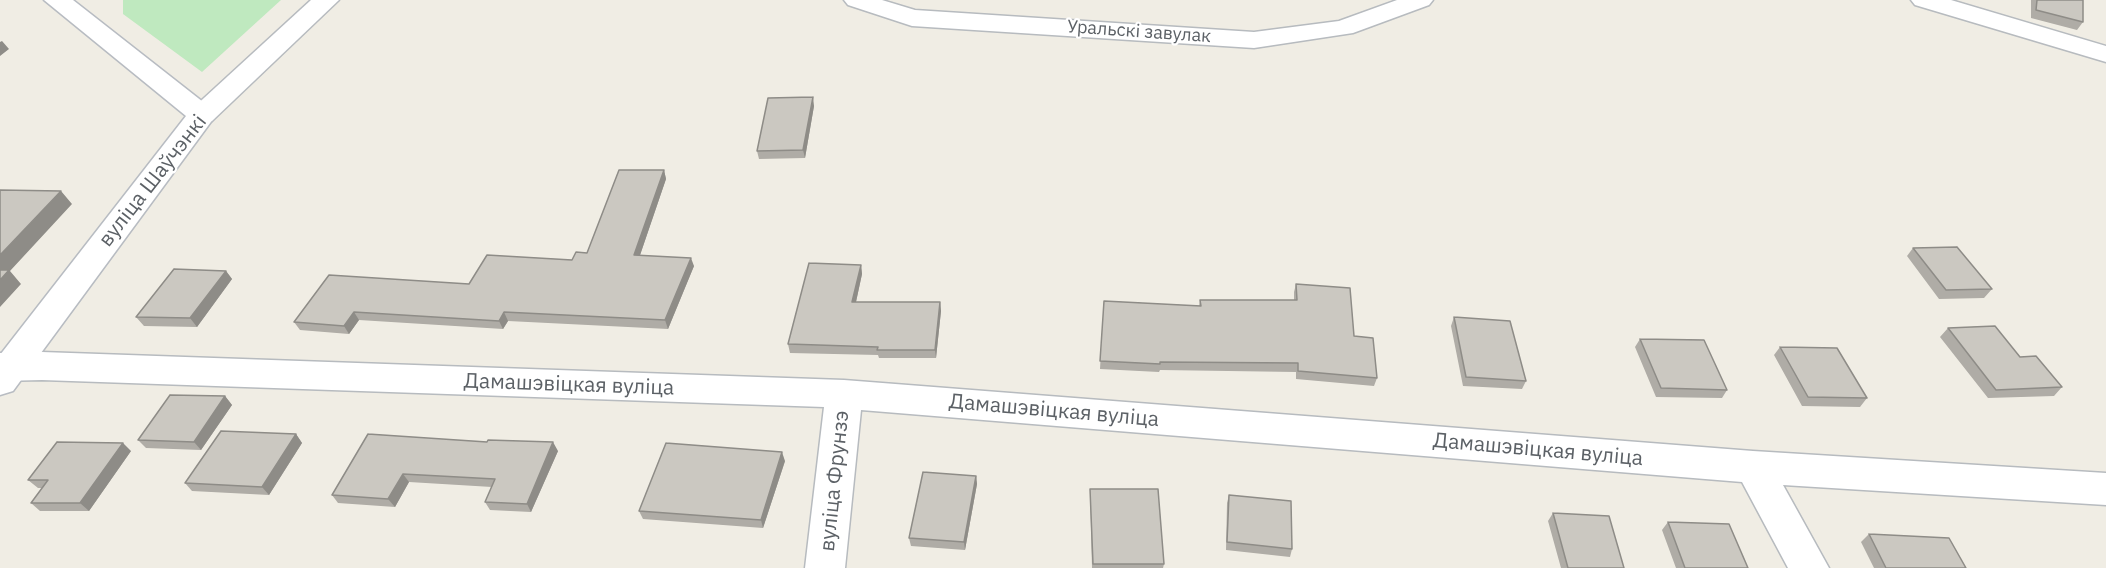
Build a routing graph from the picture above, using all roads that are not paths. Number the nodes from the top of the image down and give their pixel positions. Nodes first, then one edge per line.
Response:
1 (57, 0) edge
2 (326, 0) edge
3 (857, 0) edge
4 (1420, 0) edge
5 (1924, 0) edge
6 (2106, 54) edge
7 (202, 115) junction
8 (4, 371) edge
9 (844, 394) junction
10 (1754, 467) junction
11 (2106, 489) edge
12 (825, 568) edge
13 (1809, 568) edge

1 - 7 street
2 - 7 street, вуліца Шаўчэнкі
3 - 4 street, Уральскі завулак
5 - 6 street
7 - 8 street, вуліца Шаўчэнкі
8 - 9 street, Дамашэвіцкая вуліца
9 - 10 street, Дамашэвіцкая вуліца
9 - 12 street, вуліца Фрунзэ
10 - 11 street, Дамашэвіцкая вуліца
10 - 13 street

